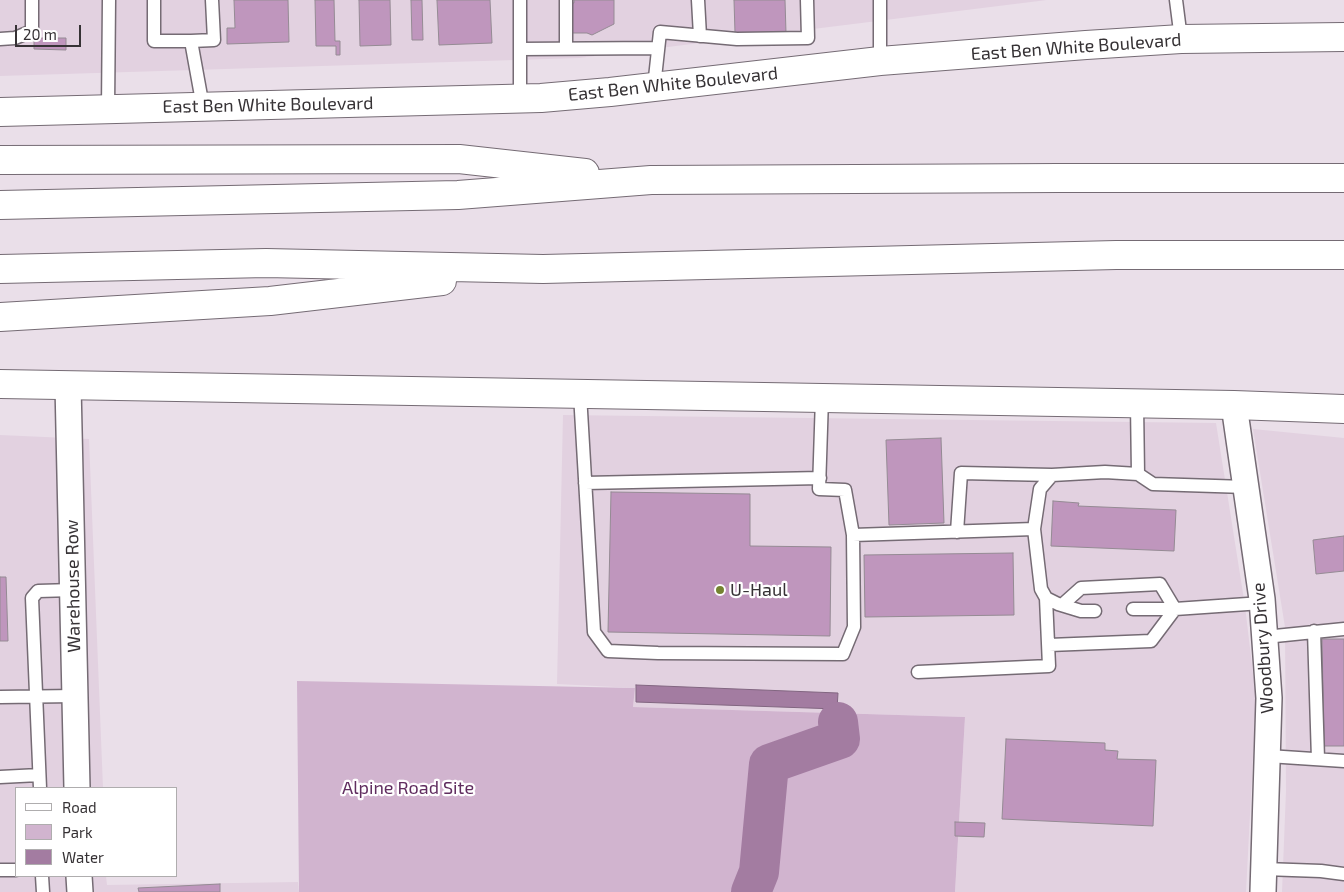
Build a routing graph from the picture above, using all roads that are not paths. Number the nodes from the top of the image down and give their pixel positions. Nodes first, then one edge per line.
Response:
1 (32, 0) edge
2 (108, 0) edge
3 (154, 0) edge
4 (212, 0) edge
5 (520, 0) edge
6 (566, 0) edge
7 (698, 0) edge
8 (807, 0) edge
9 (880, 0) edge
10 (1176, 0) edge
11 (700, 36) junction
12 (1344, 37) edge
13 (0, 39) edge
14 (1181, 39) junction
15 (192, 41) junction
16 (566, 48) junction
17 (658, 48) junction
18 (521, 49) junction
19 (880, 61) junction
20 (654, 88) junction
21 (520, 98) junction
22 (203, 107) junction
23 (108, 109) junction
24 (0, 112) edge
25 (0, 160) edge
26 (1344, 178) edge
27 (651, 180) junction
28 (0, 205) edge
29 (1344, 255) edge
30 (0, 269) edge
31 (543, 269) junction
32 (0, 317) edge
33 (0, 384) edge
34 (68, 385) junction
35 (580, 394) junction
36 (822, 398) junction
37 (1137, 404) junction
38 (1234, 405) junction
39 (1344, 409) edge
40 (1138, 474) junction
41 (1052, 475) junction
42 (820, 478) junction
43 (585, 483) junction
44 (1246, 487) junction
45 (1034, 529) junction
46 (957, 532) junction
47 (853, 535) junction
48 (73, 590) junction
49 (1046, 598) junction
50 (1262, 603) junction
51 (1062, 605) junction
52 (1133, 609) dead end
53 (1095, 610) dead end
54 (1175, 610) junction
55 (1344, 629) edge
56 (1314, 632) junction
57 (1265, 637) junction
58 (1050, 645) junction
59 (918, 672) dead end
60 (37, 696) junction
61 (75, 696) junction
62 (0, 697) edge
63 (1268, 756) junction
64 (1318, 759) junction
65 (1344, 761) edge
66 (40, 775) junction
67 (0, 777) edge
68 (40, 787) edge
69 (77, 787) edge
70 (0, 870) edge
71 (15, 870) edge
72 (1344, 874) edge
73 (42, 877) edge
74 (79, 877) edge
75 (1263, 880) edge
76 (43, 892) edge
77 (80, 892) edge

1 - 13 lane
2 - 23 lane
3 - 15 lane
4 - 15 lane
5 - 18 lane
6 - 16 lane
7 - 11 lane
8 - 11 lane
9 - 19 lane
10 - 14 lane
11 - 17 lane
12 - 14 main road, East Ben White Boulevard
14 - 19 main road, East Ben White Boulevard
15 - 22 lane
16 - 17 lane
16 - 18 lane
17 - 20 lane
18 - 21 lane
19 - 20 main road, East Ben White Boulevard
20 - 21 main road, East Ben White Boulevard
21 - 22 main road, East Ben White Boulevard
22 - 23 main road, East Ben White Boulevard
23 - 24 main road, East Ben White Boulevard
25 - 27 main road
26 - 27 main road
27 - 28 main road
29 - 31 main road
30 - 31 main road
31 - 32 main road
33 - 34 main road
34 - 35 main road
34 - 48 street, Warehouse Row
35 - 36 main road
35 - 43 lane
36 - 37 main road
36 - 42 lane
37 - 38 main road
37 - 40 lane
38 - 39 main road
38 - 44 street, Woodbury Drive
40 - 41 lane
40 - 44 lane
41 - 45 lane
41 - 46 lane
42 - 43 lane
42 - 47 lane
43 - 47 lane
44 - 50 street, Woodbury Drive
45 - 46 lane
45 - 49 lane
46 - 47 lane
48 - 60 lane
48 - 61 street, Warehouse Row
49 - 51 lane
49 - 58 lane
50 - 54 lane
50 - 57 street, Woodbury Drive
51 - 53 lane
51 - 54 lane
52 - 54 lane
54 - 58 lane
55 - 56 lane
56 - 57 lane
56 - 64 lane
57 - 63 street, Woodbury Drive
58 - 59 lane
60 - 61 lane
60 - 62 lane
60 - 66 lane
61 - 69 street, Warehouse Row
63 - 64 lane
63 - 75 street, Woodbury Drive
64 - 65 lane
66 - 67 lane
66 - 68 lane
70 - 71 lane
72 - 75 lane
73 - 76 lane
74 - 77 street

